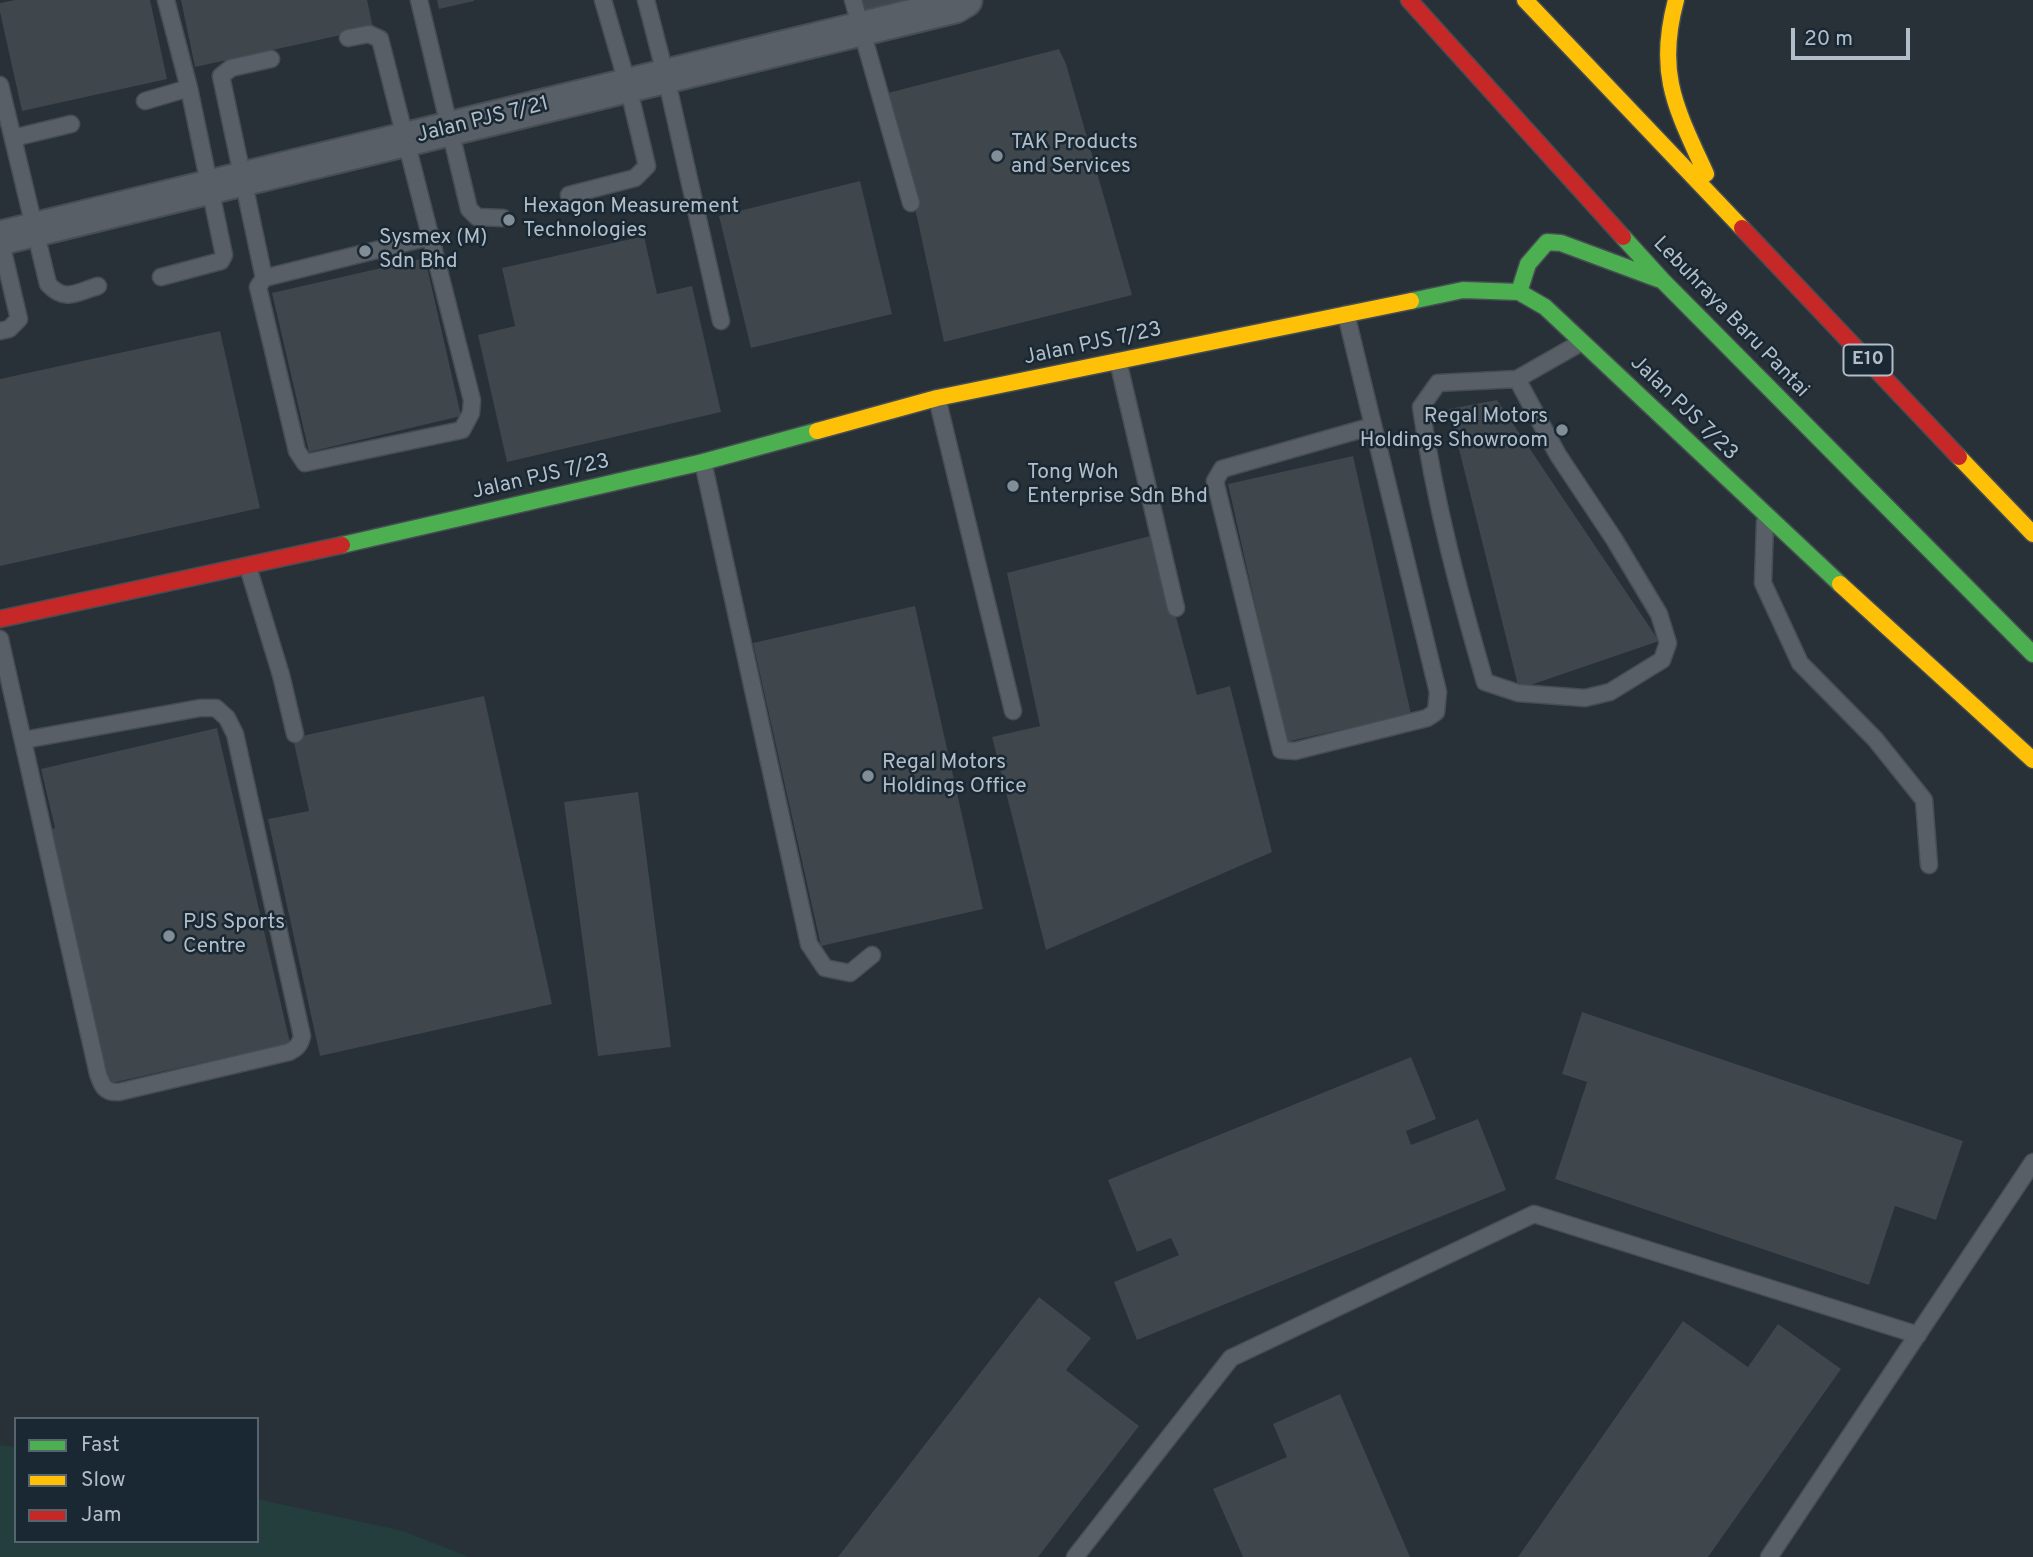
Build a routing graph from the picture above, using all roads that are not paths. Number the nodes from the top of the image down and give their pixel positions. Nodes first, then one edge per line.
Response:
1 (166, 0) edge
2 (419, 0) edge
3 (603, 0) edge
4 (646, 0) edge
5 (965, 0) edge
6 (1409, 0) edge
7 (1525, 0) edge
8 (1676, 0) edge
9 (857, 15) edge
10 (348, 38) dead end
11 (271, 59) dead end
12 (666, 77) junction
13 (0, 85) edge
14 (628, 86) junction
15 (189, 88) junction
16 (145, 101) dead end
17 (71, 124) dead end
18 (449, 129) junction
19 (13, 138) junction
20 (404, 140) junction
21 (243, 179) junction
22 (210, 187) junction
23 (569, 195) dead end
24 (1718, 201) junction
25 (911, 203) dead end
26 (503, 218) dead end
27 (36, 230) junction
28 (429, 237) junction
29 (0, 238) edge
30 (161, 277) dead end
31 (264, 278) junction
32 (1663, 281) junction
33 (98, 286) dead end
34 (1519, 292) junction
35 (1346, 314) junction
36 (721, 321) dead end
37 (0, 331) edge
38 (1582, 342) junction
39 (1118, 361) junction
40 (1517, 379) junction
41 (937, 398) junction
42 (1373, 426) junction
43 (704, 462) junction
44 (1765, 516) junction
45 (2033, 534) edge
46 (248, 567) junction
47 (1176, 608) dead end
48 (0, 619) edge
49 (0, 639) edge
50 (2033, 654) edge
51 (1013, 711) dead end
52 (295, 734) dead end
53 (24, 740) junction
54 (2033, 760) edge
55 (1929, 865) dead end
56 (872, 955) dead end
57 (2033, 1162) edge
58 (1917, 1335) junction
59 (1075, 1557) edge
60 (1769, 1557) edge

1 - 15 lane
2 - 18 lane
3 - 14 lane
4 - 12 lane
5 - 9 street, Jalan PJS 7/21
6 - 32 main road, Lebuhraya Baru Pantai
7 - 24 main road, E10
8 - 24 main road
9 - 12 street, Jalan PJS 7/21
9 - 25 lane
10 - 20 lane
11 - 21 lane
12 - 14 street, Jalan PJS 7/21
12 - 36 lane
13 - 19 lane
14 - 18 street, Jalan PJS 7/21
14 - 23 lane
15 - 16 lane
15 - 22 lane
17 - 19 lane
18 - 20 street, Jalan PJS 7/21
18 - 26 lane
19 - 27 lane
20 - 21 street, Jalan PJS 7/21
20 - 28 lane
21 - 22 street, Jalan PJS 7/21
21 - 31 lane
22 - 27 street, Jalan PJS 7/21
22 - 30 lane
24 - 45 main road, E10
27 - 29 street, Jalan PJS 7/21
27 - 33 lane
28 - 31 lane
28 - 31 lane
29 - 37 lane
32 - 34 main road
32 - 50 main road, Lebuhraya Baru Pantai
34 - 35 main road, Jalan PJS 7/23
34 - 38 main road, Jalan PJS 7/23
35 - 39 main road, Jalan PJS 7/23
35 - 42 lane
38 - 40 lane
38 - 44 main road, Jalan PJS 7/23
39 - 41 main road, Jalan PJS 7/23
39 - 47 lane
40 - 40 lane
41 - 43 main road, Jalan PJS 7/23
41 - 51 lane
42 - 42 lane
43 - 46 main road, Jalan PJS 7/23
43 - 56 lane
44 - 54 main road, Jalan PJS 7/23
44 - 55 lane
46 - 48 main road, Jalan PJS 7/23
46 - 52 lane
49 - 53 lane
53 - 53 lane
57 - 58 lane
58 - 59 lane
58 - 60 lane

